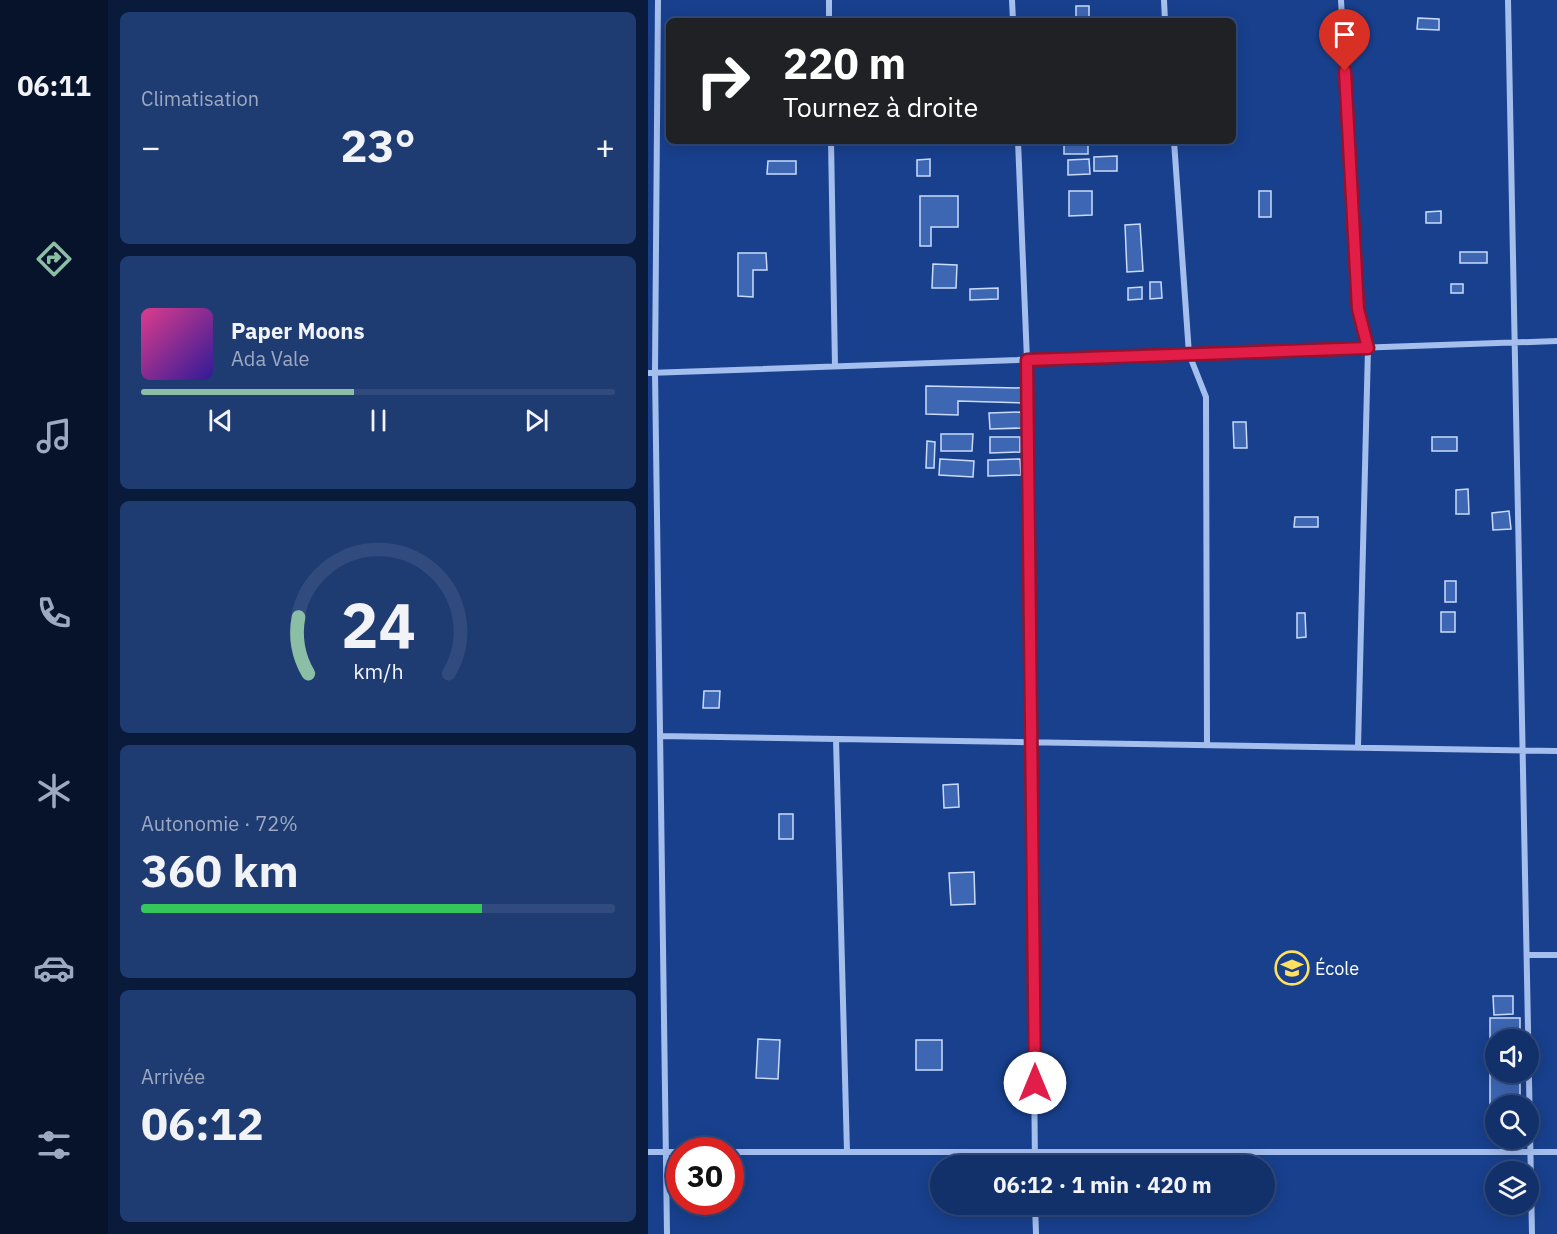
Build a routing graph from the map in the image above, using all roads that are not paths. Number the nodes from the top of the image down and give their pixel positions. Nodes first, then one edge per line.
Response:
1 (658, 0) edge
2 (829, 0) edge
3 (1012, 0) edge
4 (1164, 0) edge
5 (1341, 0) edge
6 (1508, 0) edge
7 (829, 18) edge
8 (1012, 18) edge
9 (1165, 18) edge
10 (831, 144) edge
11 (1018, 144) edge
12 (1174, 144) edge
13 (1557, 341) edge
14 (1515, 343) junction
15 (1368, 348) junction
16 (1189, 354) junction
17 (1027, 360) junction
18 (835, 366) junction
19 (651, 372) edge
20 (660, 736) junction
21 (836, 739) junction
22 (1032, 742) junction
23 (1208, 745) junction
24 (1358, 747) junction
25 (1523, 750) junction
26 (1557, 751) edge
27 (1527, 955) junction
28 (1557, 955) edge
29 (648, 1152) edge
30 (666, 1152) joint
31 (744, 1152) edge
32 (848, 1152) junction
33 (1035, 1152) junction
34 (1531, 1152) junction
35 (1557, 1152) edge
36 (667, 1215) edge
37 (1035, 1215) edge
38 (667, 1234) edge
39 (1036, 1234) edge
40 (1532, 1234) edge

1 - 19 street
2 - 7 street
3 - 8 street
4 - 9 street
5 - 15 street
6 - 14 street
10 - 18 street
11 - 17 street
12 - 16 street
13 - 14 street
14 - 15 street
14 - 25 street
15 - 16 street
15 - 24 street
16 - 17 street
16 - 23 street
17 - 18 street
17 - 22 street
18 - 19 street
19 - 20 street
20 - 21 street
20 - 30 street
21 - 22 street
21 - 32 street
22 - 23 street
22 - 33 street
23 - 24 street
24 - 25 street
25 - 26 street
25 - 27 street
27 - 28 street
27 - 34 street
29 - 30 street
31 - 32 street
32 - 33 street
33 - 34 street
34 - 35 street
34 - 40 street
36 - 38 street
37 - 39 street

